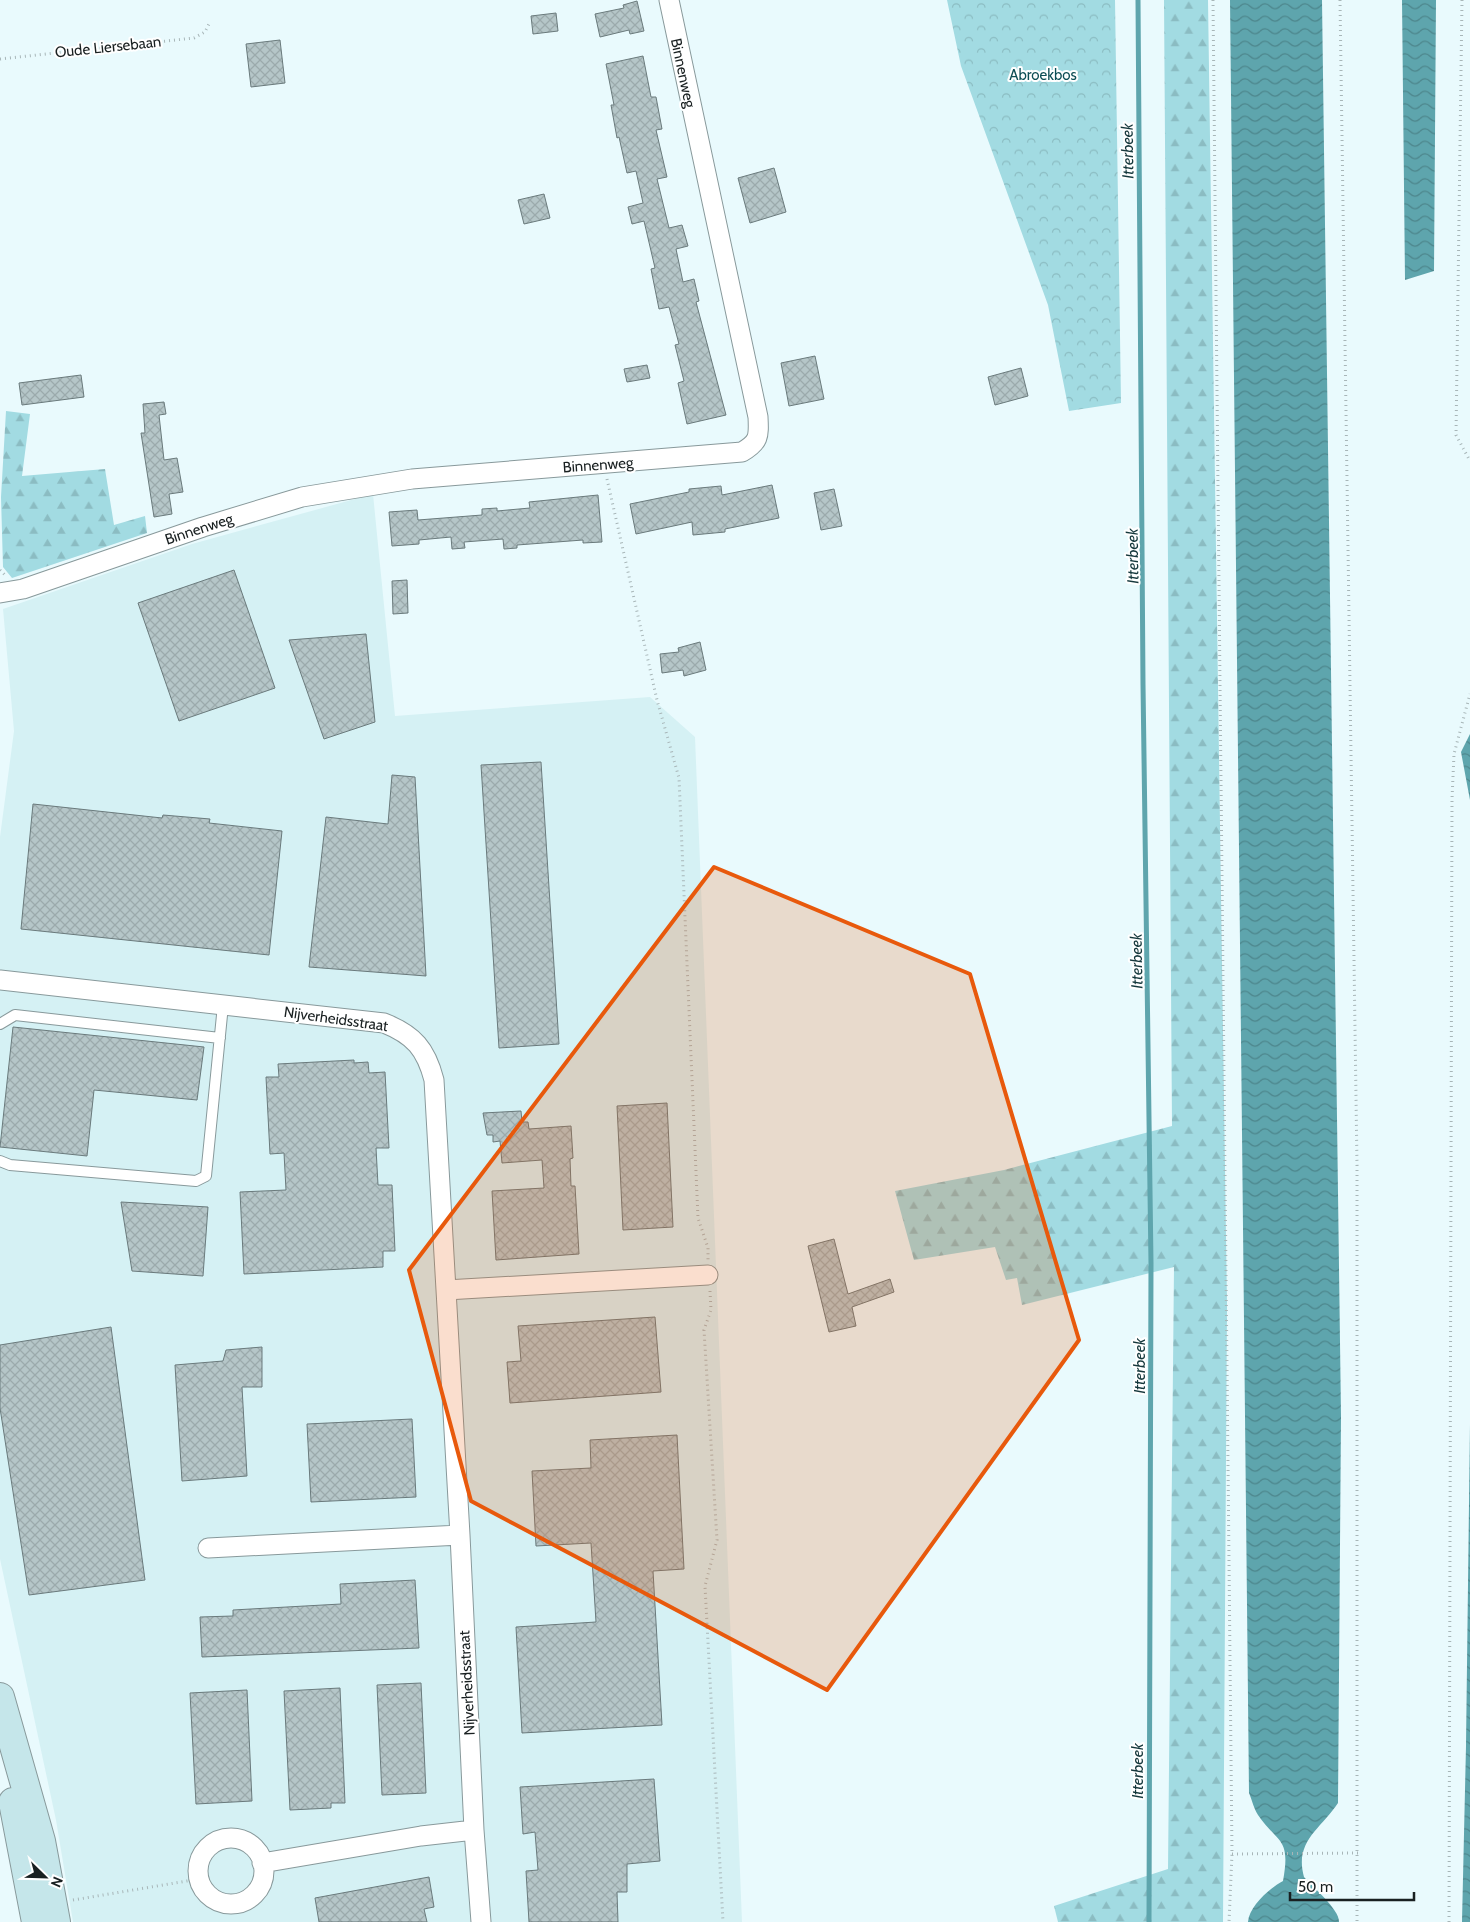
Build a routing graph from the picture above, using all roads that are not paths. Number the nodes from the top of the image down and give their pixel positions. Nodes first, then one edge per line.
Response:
1 (669, 0) edge
2 (0, 593) edge
3 (0, 980) edge
4 (223, 1005) junction
5 (0, 1024) edge
6 (220, 1038) junction
7 (0, 1161) edge
8 (708, 1275) road end
9 (446, 1290) junction
10 (460, 1535) junction
11 (208, 1548) dead end
12 (0, 1696) edge
13 (0, 1709) edge
14 (474, 1830) junction
15 (262, 1863) junction
16 (48, 1916) edge
17 (481, 1922) edge

1 - 2 street, Binnenweg
3 - 4 street, Nijverheidsstraat
4 - 6 lane
4 - 9 street, Nijverheidsstraat
5 - 6 lane
6 - 7 lane
8 - 9 street
9 - 10 street, Nijverheidsstraat
10 - 11 street
10 - 14 street, Nijverheidsstraat
12 - 16 main road
13 - 16 main road
14 - 15 street
14 - 17 street, Nijverheidsstraat
15 - 15 street

